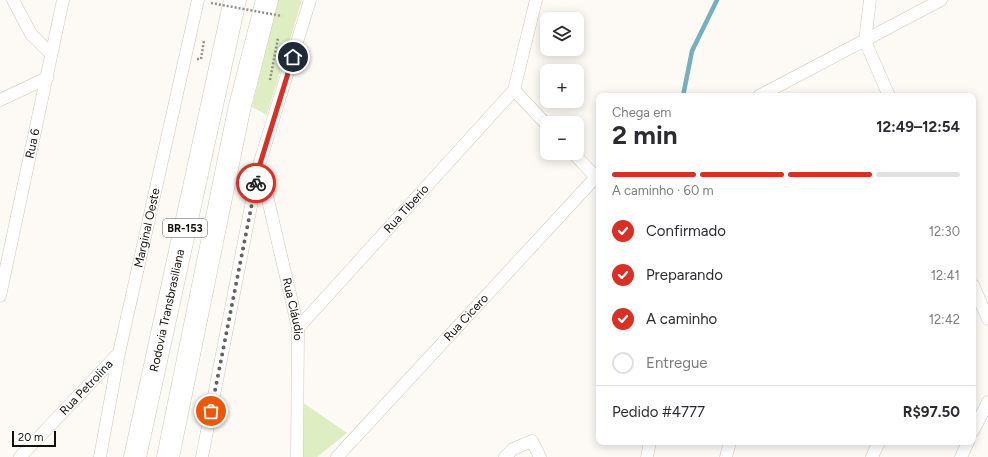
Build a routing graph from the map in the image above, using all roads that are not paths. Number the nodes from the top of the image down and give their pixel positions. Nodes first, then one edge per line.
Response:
1 (13, 0) edge
2 (63, 0) edge
3 (198, 0) edge
4 (236, 0) edge
5 (267, 0) edge
6 (310, 0) edge
7 (536, 0) edge
8 (870, 0) edge
9 (941, 0) edge
10 (865, 41) junction
11 (51, 54) junction
12 (47, 78) junction
13 (514, 90) junction
14 (765, 93) edge
15 (888, 93) edge
16 (0, 100) edge
17 (540, 118) edge
18 (580, 160) edge
19 (260, 164) junction
20 (596, 177) edge
21 (596, 179) edge
22 (1, 290) edge
23 (976, 292) edge
24 (988, 319) edge
25 (298, 328) junction
26 (119, 353) junction
27 (988, 402) edge
28 (976, 417) edge
29 (649, 445) edge
30 (729, 445) edge
31 (878, 445) edge
32 (967, 445) edge
33 (20, 457) edge
34 (100, 457) edge
35 (135, 457) edge
36 (168, 457) edge
37 (202, 457) edge
38 (297, 457) edge
39 (337, 457) edge
40 (505, 457) edge
41 (540, 457) edge
42 (647, 457) edge
43 (726, 457) edge
44 (872, 457) edge
45 (961, 457) edge

1 - 11 street
2 - 11 street, Rua 6
3 - 26 street, Marginal Oeste
4 - 35 highway, Rodovia Transbrasiliana / BR-153
5 - 36 highway, BR-153
6 - 19 street
7 - 13 street
8 - 10 street
9 - 10 street
10 - 14 street
10 - 15 street
11 - 12 street, Rua 6
12 - 16 street
12 - 22 street, Rua 6
13 - 17 street
13 - 25 street, Rua Tiberio
18 - 20 street
19 - 25 street, Rua Cláudio
19 - 37 street
21 - 39 street, Rua Cicero
23 - 24 street
25 - 38 street, Rua Cláudio
26 - 33 street, Rua Petrolina
26 - 34 street, Marginal Oeste
27 - 28 street
29 - 42 street
30 - 43 street
31 - 44 street
32 - 45 street
40 - 41 street

